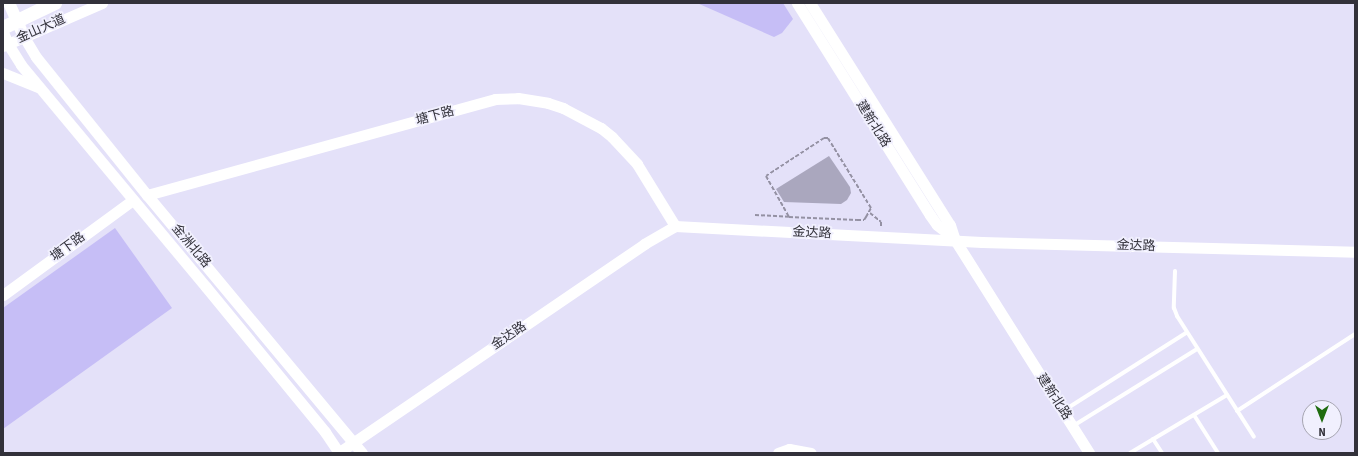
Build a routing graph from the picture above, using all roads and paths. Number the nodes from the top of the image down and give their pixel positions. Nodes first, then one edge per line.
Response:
1 (9, 3) edge
2 (55, 3) edge
3 (102, 3) edge
4 (797, 3) edge
5 (810, 3) edge
6 (3, 28) edge
7 (24, 37) junction
8 (5, 41) edge
9 (3, 73) edge
10 (40, 88) junction
11 (147, 194) junction
12 (133, 200) junction
13 (870, 213) junction
14 (755, 215) dead end
15 (789, 217) junction
16 (675, 226) junction
17 (881, 236) junction
18 (955, 240) junction
19 (1355, 252) edge
20 (1174, 271) dead end
21 (3, 295) edge
22 (1186, 333) junction
23 (1355, 334) edge
24 (1197, 349) junction
25 (1227, 395) junction
26 (1062, 411) junction
27 (1237, 411) junction
28 (1194, 415) junction
29 (1073, 426) junction
30 (1254, 438) dead end
31 (1153, 439) junction
32 (353, 442) junction
33 (339, 453) edge
34 (362, 453) edge
35 (778, 453) edge
36 (810, 453) edge
37 (1089, 453) edge
38 (1130, 453) edge
39 (1162, 453) edge
40 (1218, 453) edge

1 - 7 main road
2 - 6 highway
3 - 7 main road, 金山大道
4 - 18 main road, 建新北路
5 - 18 main road, 建新北路
7 - 8 main road, 金山大道
7 - 11 main road, 金洲北路
8 - 10 main road, 金洲北路
9 - 10 main road
10 - 12 main road, 金洲北路
11 - 16 main road, 塘下路
11 - 32 main road, 金洲北路
12 - 21 main road, 塘下路
12 - 33 main road, 金洲北路
13 - 15 path
13 - 15 path
13 - 17 path
14 - 15 path
16 - 17 main road, 金达路
16 - 32 main road, 金达路
17 - 18 main road, 金达路
18 - 19 main road, 金达路
18 - 26 main road, 建新北路
20 - 22 lane
22 - 24 lane
22 - 26 lane
23 - 27 lane
24 - 25 lane
24 - 29 lane
25 - 27 lane
25 - 28 lane
26 - 29 main road, 建新北路
27 - 30 lane
28 - 31 lane
28 - 40 lane
29 - 37 main road, 建新北路
31 - 38 lane
31 - 39 lane
32 - 33 main road, 金达路
32 - 34 main road, 金洲北路
35 - 36 main road

